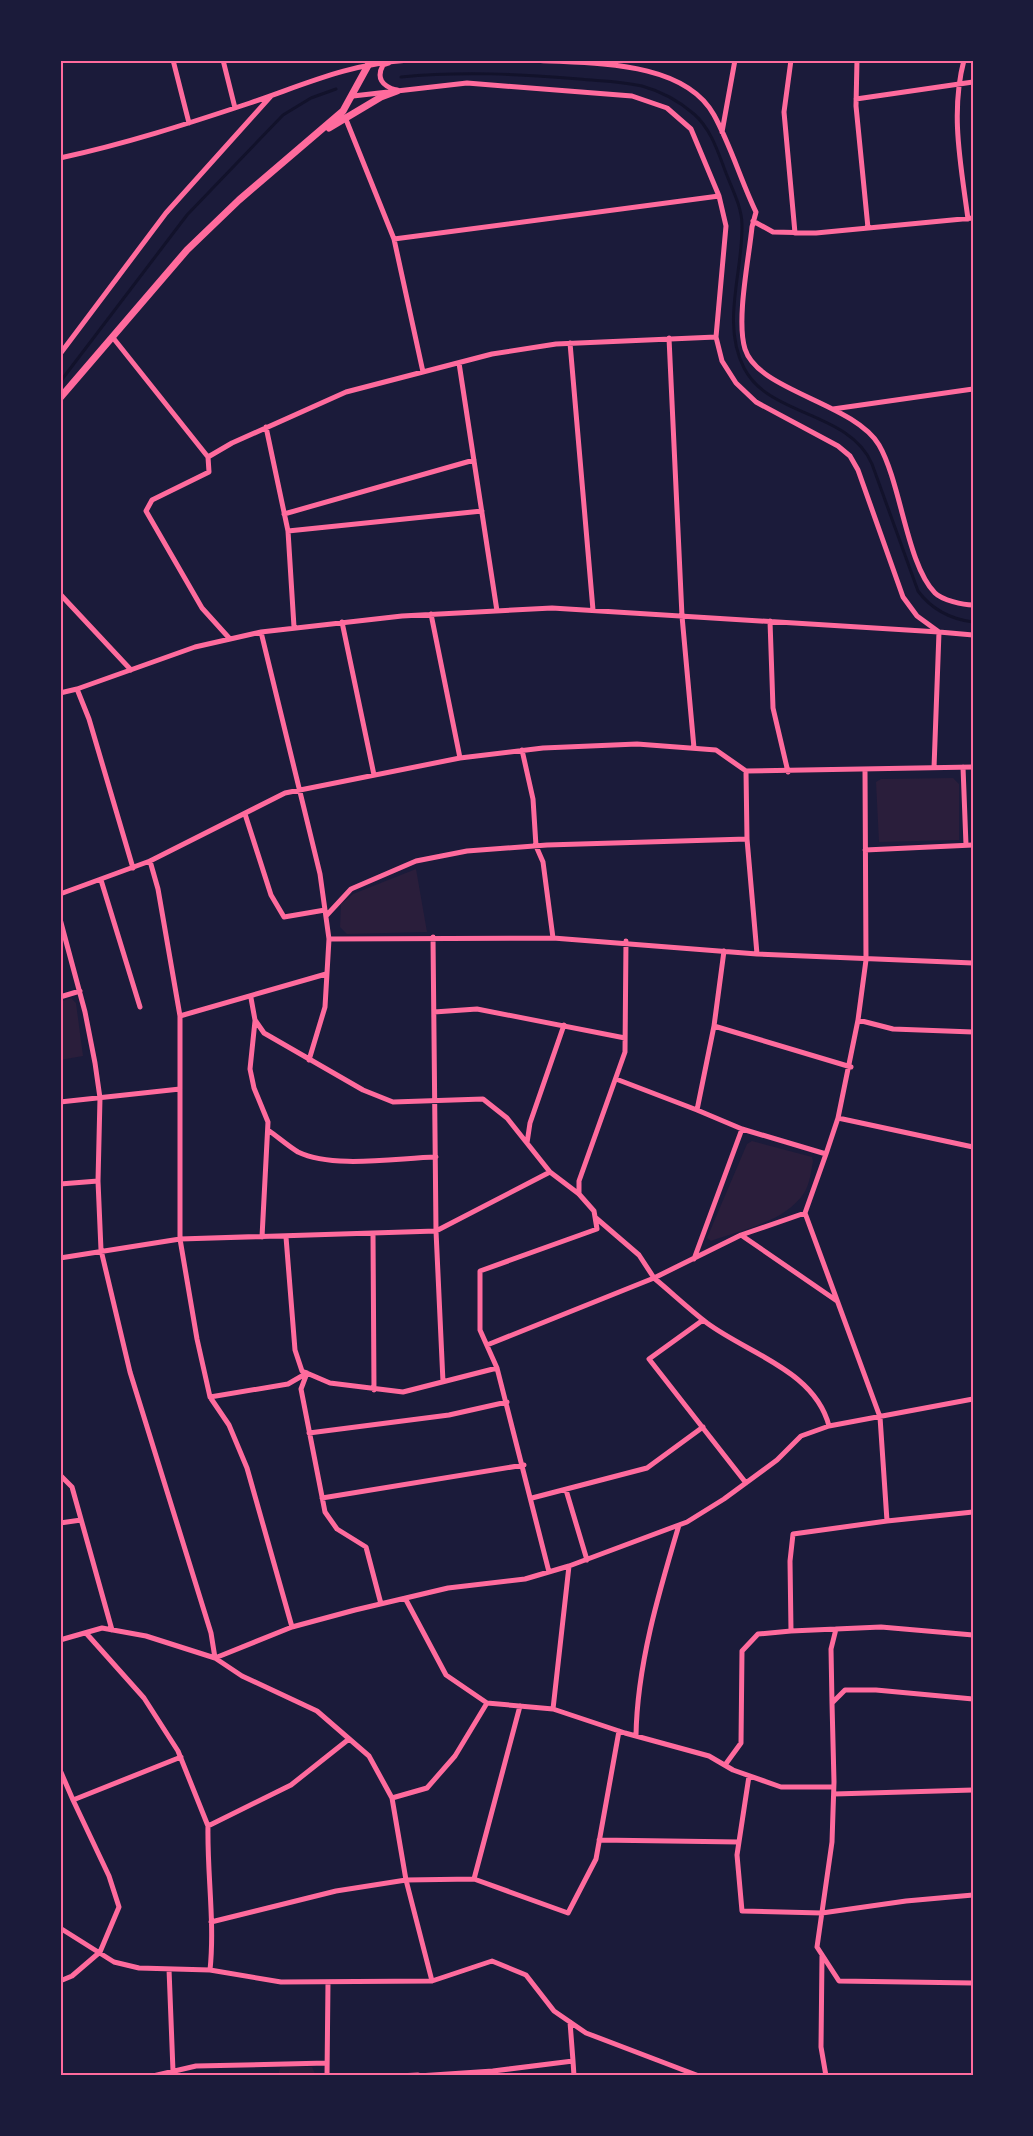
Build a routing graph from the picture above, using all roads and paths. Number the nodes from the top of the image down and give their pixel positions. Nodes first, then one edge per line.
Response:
1 (173, 60) edge
2 (223, 60) edge
3 (409, 60) edge
4 (533, 60) edge
5 (639, 60) edge
6 (735, 60) edge
7 (791, 60) edge
8 (857, 60) edge
9 (964, 60) edge
10 (370, 61) edge
11 (395, 61) edge
12 (640, 68) junction
13 (973, 82) edge
14 (957, 84) junction
15 (397, 91) junction
16 (273, 95) junction
17 (353, 96) junction
18 (856, 99) junction
19 (236, 108) junction
20 (344, 115) junction
21 (189, 123) junction
22 (722, 133) junction
23 (60, 158) edge
24 (719, 196) junction
25 (970, 218) edge
26 (753, 221) junction
27 (868, 228) junction
28 (795, 233) junction
29 (394, 239) junction
30 (716, 337) junction
31 (669, 338) junction
32 (114, 339) junction
33 (570, 343) junction
34 (60, 354) edge
35 (459, 363) junction
36 (423, 372) junction
37 (973, 389) edge
38 (60, 399) edge
39 (833, 409) junction
40 (266, 427) junction
41 (208, 458) junction
42 (474, 460) junction
43 (482, 511) junction
44 (284, 514) junction
45 (288, 531) junction
46 (60, 594) edge
47 (973, 605) edge
48 (497, 610) junction
49 (593, 610) junction
50 (431, 614) junction
51 (682, 616) junction
52 (770, 621) junction
53 (342, 622) junction
54 (294, 627) junction
55 (261, 632) junction
56 (939, 632) junction
57 (973, 635) edge
58 (230, 639) junction
59 (131, 670) junction
60 (77, 689) junction
61 (60, 693) edge
62 (694, 748) junction
63 (522, 750) junction
64 (460, 758) junction
65 (963, 767) junction
66 (973, 767) edge
67 (934, 768) junction
68 (865, 770) junction
69 (746, 771) junction
70 (788, 772) junction
71 (374, 775) junction
72 (300, 790) junction
73 (245, 814) junction
74 (747, 839) junction
75 (970, 845) edge
76 (536, 846) junction
77 (865, 850) junction
78 (150, 861) junction
79 (133, 868) junction
80 (101, 880) junction
81 (60, 894) edge
82 (326, 913) junction
83 (60, 919) edge
84 (433, 937) junction
85 (553, 938) junction
86 (329, 939) junction
87 (626, 941) junction
88 (724, 951) junction
89 (757, 954) junction
90 (866, 960) junction
91 (973, 963) edge
92 (326, 974) junction
93 (80, 991) junction
94 (60, 997) edge
95 (251, 998) junction
96 (140, 1007) dead end
97 (434, 1012) junction
98 (180, 1016) junction
99 (255, 1020) junction
100 (858, 1020) junction
101 (564, 1025) junction
102 (714, 1026) junction
103 (973, 1032) edge
104 (625, 1038) junction
105 (309, 1060) junction
106 (850, 1067) junction
107 (616, 1079) junction
108 (180, 1089) junction
109 (100, 1098) junction
110 (435, 1099) junction
111 (60, 1102) edge
112 (698, 1110) junction
113 (838, 1118) junction
114 (268, 1130) junction
115 (742, 1130) junction
116 (527, 1143) junction
117 (973, 1147) edge
118 (826, 1154) junction
119 (436, 1157) junction
120 (550, 1172) junction
121 (98, 1181) junction
122 (60, 1184) edge
123 (579, 1194) junction
124 (805, 1213) junction
125 (595, 1217) junction
126 (436, 1230) junction
127 (373, 1233) junction
128 (741, 1235) junction
129 (262, 1237) junction
130 (286, 1237) junction
131 (180, 1239) junction
132 (101, 1250) junction
133 (60, 1258) edge
134 (694, 1259) junction
135 (654, 1278) junction
136 (839, 1302) junction
137 (703, 1320) junction
138 (487, 1345) junction
139 (497, 1368) junction
140 (307, 1373) junction
141 (442, 1382) junction
142 (374, 1390) junction
143 (210, 1396) junction
144 (973, 1399) edge
145 (507, 1402) junction
146 (880, 1416) junction
147 (829, 1426) junction
148 (703, 1427) junction
149 (309, 1433) junction
150 (524, 1465) junction
151 (60, 1474) edge
152 (746, 1483) junction
153 (566, 1490) junction
154 (322, 1498) junction
155 (532, 1498) junction
156 (973, 1512) edge
157 (81, 1520) junction
158 (887, 1521) junction
159 (60, 1523) edge
160 (678, 1525) junction
161 (586, 1560) junction
162 (569, 1566) junction
163 (549, 1572) junction
164 (405, 1598) junction
165 (381, 1604) junction
166 (292, 1627) junction
167 (836, 1629) junction
168 (112, 1630) junction
169 (791, 1631) junction
170 (86, 1633) junction
171 (973, 1635) edge
172 (60, 1640) edge
173 (215, 1658) junction
174 (973, 1699) edge
175 (487, 1703) junction
176 (832, 1703) junction
177 (520, 1706) junction
178 (553, 1709) junction
179 (619, 1731) junction
180 (636, 1736) junction
181 (349, 1739) junction
182 (181, 1757) junction
183 (725, 1765) junction
184 (60, 1770) edge
185 (749, 1776) junction
186 (833, 1790) junction
187 (973, 1790) edge
188 (392, 1798) junction
189 (73, 1800) junction
190 (208, 1826) junction
191 (599, 1840) junction
192 (739, 1842) junction
193 (474, 1879) junction
194 (406, 1880) junction
195 (973, 1895) edge
196 (822, 1913) junction
197 (211, 1922) junction
198 (60, 1928) edge
199 (100, 1952) junction
200 (822, 1955) junction
201 (169, 1969) junction
202 (210, 1970) junction
203 (60, 1981) edge
204 (432, 1981) junction
205 (328, 1982) junction
206 (973, 1983) edge
207 (570, 2022) junction
208 (573, 2061) junction
209 (327, 2062) junction
210 (173, 2071) junction
211 (493, 2074) edge
212 (153, 2076) edge
213 (327, 2076) edge
214 (398, 2076) edge
215 (418, 2076) edge
216 (574, 2076) edge
217 (699, 2076) edge
218 (826, 2076) edge

1 - 21 street
2 - 19 street
3 - 11 street
4 - 12 street
5 - 12 street
6 - 22 street
7 - 28 street
8 - 18 street
9 - 14 street
10 - 11 street
10 - 16 street
10 - 17 street
11 - 15 street
12 - 22 street
13 - 14 street
14 - 18 street
14 - 25 street
15 - 17 street
15 - 20 street
15 - 24 street
16 - 19 street
16 - 34 street
17 - 20 street
18 - 27 street
19 - 21 street
20 - 29 street
20 - 32 street
21 - 23 street
22 - 26 street
24 - 29 street
24 - 30 street
25 - 27 street
26 - 28 street
26 - 39 street
27 - 28 street
29 - 36 street
30 - 31 street
30 - 56 street
31 - 33 street
31 - 51 street
32 - 38 street
32 - 41 street
33 - 35 street
33 - 49 street
35 - 36 street
35 - 42 street
36 - 40 street
37 - 39 street
39 - 47 street
40 - 41 street
40 - 44 street
41 - 58 street
42 - 43 street
42 - 44 street
43 - 45 street
43 - 48 street
44 - 45 street
45 - 54 street
46 - 59 street
48 - 49 street
48 - 50 street
49 - 51 street
50 - 53 street
50 - 64 street
51 - 52 street
51 - 62 street
52 - 56 street
52 - 70 street
53 - 54 street
53 - 71 street
54 - 55 street
55 - 58 street
55 - 72 street
56 - 57 street
56 - 67 street
58 - 59 street
59 - 60 street
60 - 61 street
60 - 79 street
62 - 63 street
62 - 69 street
63 - 64 street
63 - 76 street
64 - 71 street
65 - 66 street
65 - 67 street
65 - 75 street
67 - 68 street
68 - 70 street
68 - 77 street
69 - 70 street
69 - 74 street
71 - 72 street
72 - 73 street
72 - 82 street
73 - 78 street
73 - 82 street
74 - 76 street
74 - 89 street
75 - 77 street
76 - 82 street
76 - 85 street
77 - 90 street
78 - 79 street
78 - 98 street
79 - 80 street
80 - 81 street
80 - 96 street
82 - 86 street
83 - 93 street
84 - 85 street
84 - 86 street
84 - 97 street
85 - 87 street
86 - 92 street
87 - 88 street
87 - 104 street
88 - 89 street
88 - 102 street
89 - 90 street
90 - 91 street
90 - 100 street
92 - 95 street
92 - 105 street
93 - 94 street
93 - 109 street
95 - 98 street
95 - 99 street
97 - 101 street
97 - 110 street
98 - 108 street
99 - 105 street
99 - 114 street
100 - 103 street
100 - 106 street
101 - 104 street
101 - 116 street
102 - 106 street
102 - 112 street
104 - 107 street
105 - 110 street
106 - 113 street
107 - 112 street
107 - 123 street
108 - 109 street
108 - 131 street
109 - 111 street
109 - 121 street
110 - 116 street
110 - 119 street
112 - 115 street
113 - 117 street
113 - 118 street
114 - 119 street
114 - 129 street
115 - 118 street
115 - 134 street
116 - 120 street
118 - 124 street
119 - 126 street
120 - 123 street
120 - 126 street
121 - 122 street
121 - 132 street
123 - 125 street
124 - 128 street
124 - 136 street
125 - 135 street
125 - 138 street
126 - 127 street
126 - 141 street
127 - 130 street
127 - 142 street
128 - 134 street
128 - 136 street
129 - 130 street
129 - 131 street
130 - 140 street
131 - 132 street
131 - 143 street
132 - 133 street
132 - 173 street
134 - 135 street
135 - 137 street
135 - 138 street
136 - 146 street
137 - 147 street
137 - 148 street
138 - 139 street
139 - 141 street
139 - 145 street
140 - 142 street
140 - 143 street
140 - 149 street
141 - 142 street
143 - 166 street
144 - 146 street
145 - 149 street
145 - 150 street
146 - 147 street
146 - 158 street
147 - 152 street
148 - 152 street
148 - 153 street
149 - 154 street
150 - 154 street
150 - 155 street
151 - 157 street
152 - 160 street
153 - 155 street
153 - 161 street
154 - 165 street
155 - 163 street
156 - 158 street
157 - 159 street
157 - 168 street
158 - 169 street
160 - 161 street
160 - 180 street
161 - 162 street
162 - 163 street
162 - 178 street
163 - 164 street
164 - 165 street
164 - 175 street
165 - 166 street
166 - 173 street
167 - 169 street
167 - 171 street
167 - 176 street
168 - 170 street
168 - 173 street
169 - 183 street
170 - 172 street
170 - 182 street
173 - 181 street
174 - 176 street
175 - 177 street
175 - 188 street
176 - 186 street
177 - 178 street
177 - 193 street
178 - 179 street
179 - 180 street
179 - 191 street
180 - 183 street
181 - 188 street
181 - 190 street
182 - 189 street
182 - 190 street
183 - 185 street
184 - 189 street
185 - 186 street
185 - 192 street
186 - 187 street
186 - 196 street
188 - 194 street
189 - 199 street
190 - 197 street
191 - 192 street
191 - 193 street
192 - 196 street
193 - 194 street
194 - 197 street
194 - 204 street
195 - 196 street
196 - 200 street
197 - 202 street
198 - 199 street
199 - 201 street
199 - 203 street
200 - 206 street
200 - 218 street
201 - 202 street
201 - 210 street
202 - 205 street
204 - 205 street
204 - 207 street
205 - 209 street
207 - 208 street
207 - 217 street
208 - 211 street
208 - 216 street
209 - 210 street
209 - 213 street
210 - 212 street
211 - 215 street
214 - 215 street

